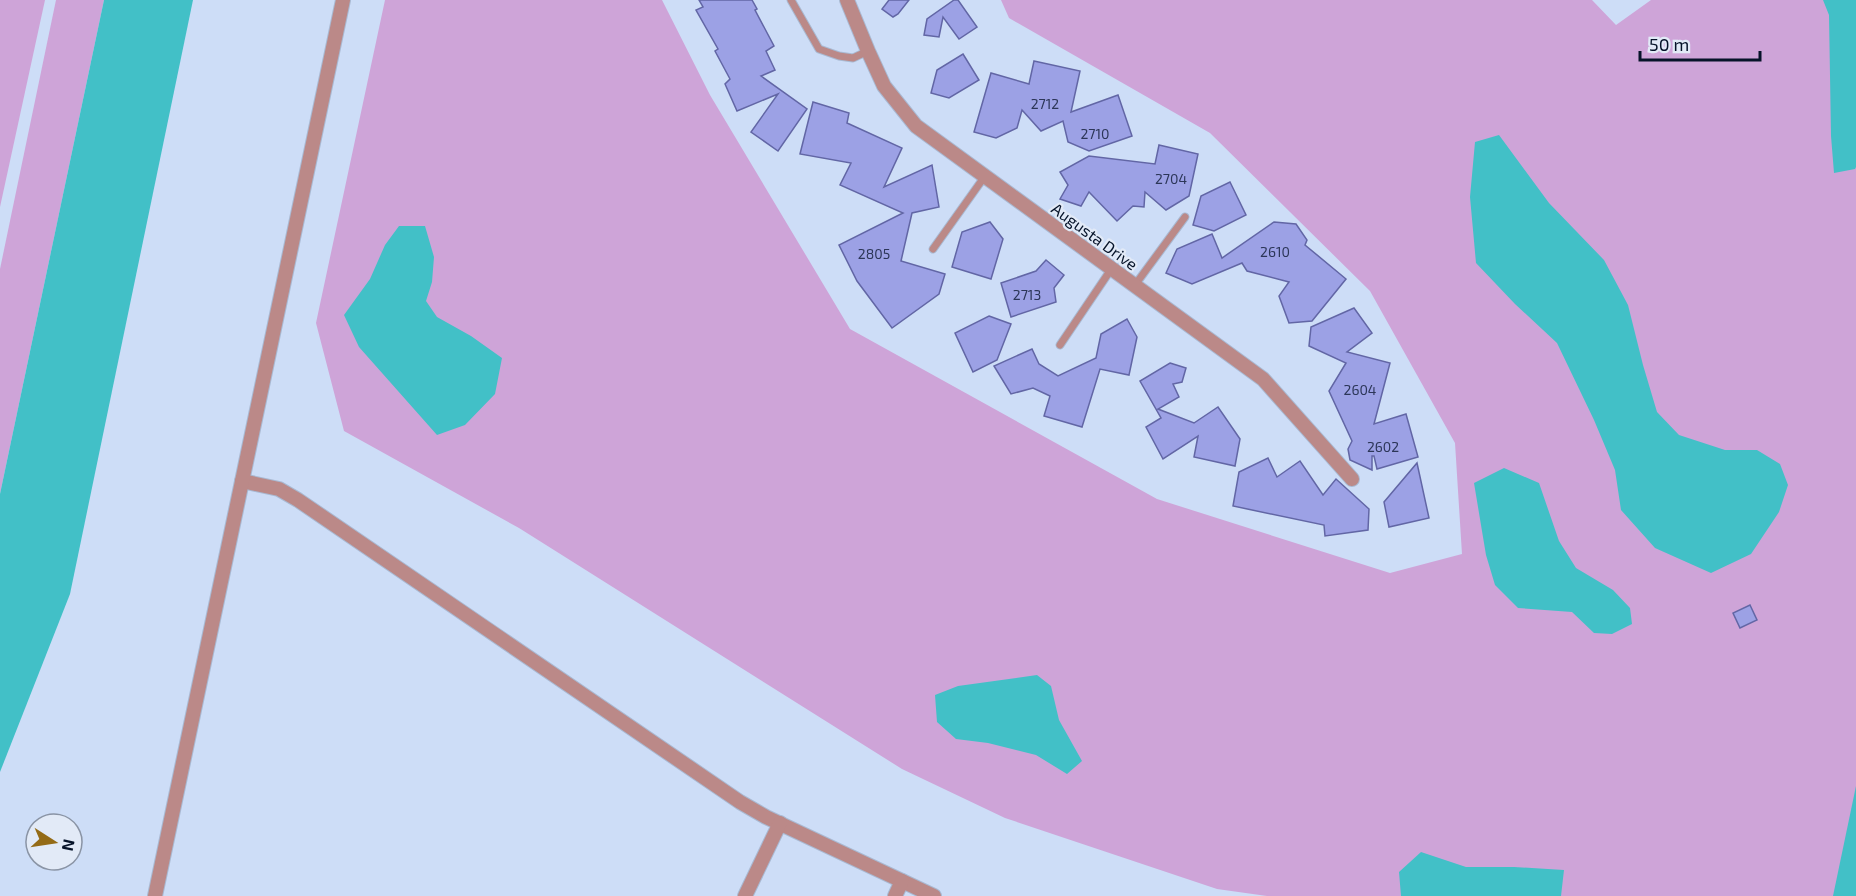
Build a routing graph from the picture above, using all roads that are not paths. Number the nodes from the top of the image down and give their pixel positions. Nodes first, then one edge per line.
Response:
1 (343, 0) edge
2 (791, 0) edge
3 (847, 0) edge
4 (868, 51) junction
5 (985, 176) junction
6 (1185, 217) dead end
7 (933, 249) dead end
8 (1112, 268) junction
9 (1135, 285) junction
10 (1060, 345) dead end
11 (1352, 479) dead end
12 (242, 481) junction
13 (780, 823) junction
14 (902, 881) junction
15 (926, 894) edge
16 (155, 896) edge
17 (746, 896) edge
18 (895, 896) edge

1 - 12 street
2 - 4 lane
3 - 4 street, Augusta Drive
4 - 5 street, Augusta Drive
5 - 7 lane
5 - 8 street, Augusta Drive
6 - 9 lane
8 - 9 street, Augusta Drive
8 - 10 lane
9 - 11 street, Augusta Drive
12 - 13 street
12 - 16 street
13 - 14 street
13 - 17 street
14 - 15 street
14 - 18 street

